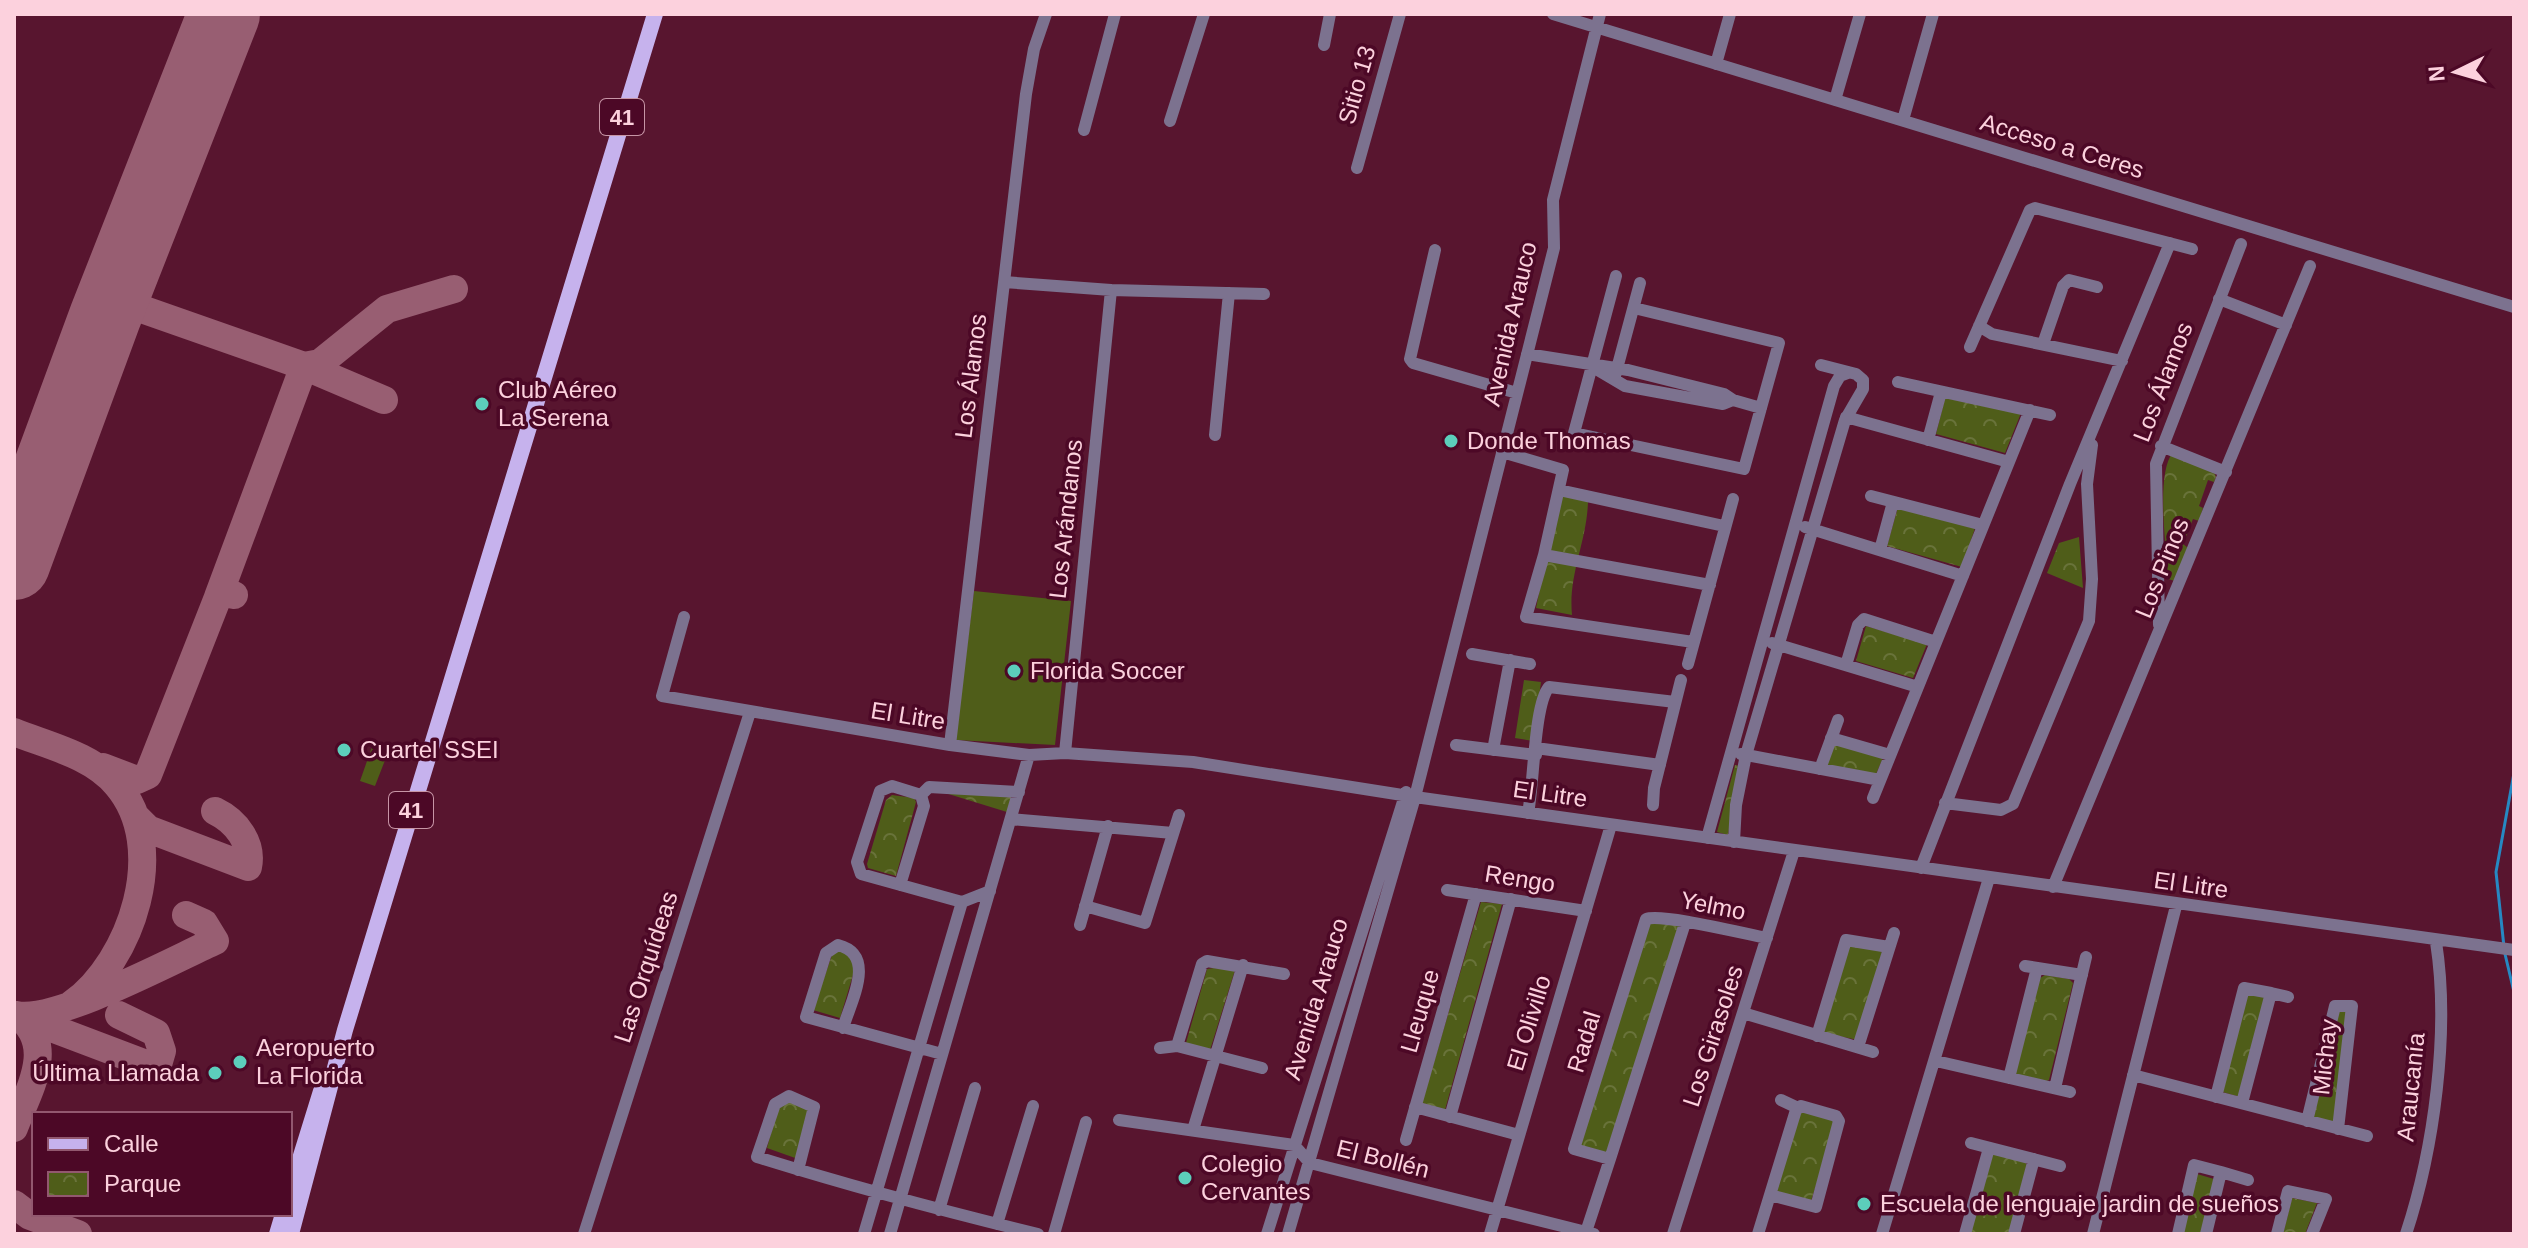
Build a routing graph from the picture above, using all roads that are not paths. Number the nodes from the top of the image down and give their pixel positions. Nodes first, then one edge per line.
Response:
1 (655, 14) edge
2 (1046, 14) edge
3 (1115, 14) edge
4 (1204, 14) edge
5 (1330, 14) edge
6 (1400, 14) edge
7 (1553, 14) edge
8 (1730, 14) edge
9 (1860, 14) edge
10 (1933, 14) edge
11 (1598, 20) edge
12 (1324, 45) dead end
13 (1716, 64) junction
14 (1835, 100) junction
15 (1903, 120) junction
16 (1170, 121) dead end
17 (1084, 130) dead end
18 (1357, 168) dead end
19 (2170, 243) junction
20 (2241, 244) dead end
21 (2192, 249) dead end
22 (1435, 250) dead end
23 (2310, 266) dead end
24 (1616, 276) dead end
25 (1004, 282) junction
26 (1640, 283) dead end
27 (2097, 287) dead end
28 (1111, 290) junction
29 (1229, 293) junction
30 (1264, 294) dead end
31 (2219, 299) junction
32 (2514, 307) edge
33 (1634, 308) junction
34 (2286, 325) junction
35 (1979, 326) junction
36 (2043, 344) junction
37 (1970, 347) dead end
38 (1527, 354) junction
39 (2122, 361) junction
40 (1821, 365) dead end
41 (1592, 366) junction
42 (1848, 373) junction
43 (1615, 375) junction
44 (1898, 382) dead end
45 (1941, 392) junction
46 (1517, 393) junction
47 (1761, 408) junction
48 (2030, 410) junction
49 (2050, 415) dead end
50 (1846, 417) junction
51 (2096, 423) junction
52 (1215, 435) dead end
53 (1928, 440) junction
54 (2161, 446) junction
55 (1502, 452) junction
56 (2009, 462) junction
57 (2226, 472) junction
58 (2070, 484) junction
59 (2087, 484) junction
60 (1559, 490) junction
61 (1871, 496) dead end
62 (1733, 499) dead end
63 (1893, 502) junction
64 (1795, 523) junction
65 (1983, 525) junction
66 (1724, 526) junction
67 (1812, 529) junction
68 (1880, 550) junction
69 (1544, 555) junction
70 (1963, 576) junction
71 (1710, 585) junction
72 (684, 617) dead end
73 (2158, 636) junction
74 (1762, 640) junction
75 (1693, 642) junction
76 (1936, 642) junction
77 (1778, 645) junction
78 (1472, 654) dead end
79 (1510, 660) junction
80 (1530, 664) dead end
81 (1688, 664) dead end
82 (1846, 665) junction
83 (1681, 680) dead end
84 (1918, 687) junction
85 (1675, 702) junction
86 (750, 712) junction
87 (1838, 720) dead end
88 (1831, 738) junction
89 (950, 745) junction
90 (1456, 745) dead end
91 (1493, 750) junction
92 (1536, 752) junction
93 (1730, 752) junction
94 (1065, 753) junction
95 (1029, 755) junction
96 (1746, 755) junction
97 (1890, 755) junction
98 (1660, 765) junction
99 (1820, 769) junction
100 (1880, 780) junction
101 (1019, 792) junction
102 (921, 795) junction
103 (1408, 796) junction
104 (1873, 798) dead end
105 (1945, 803) junction
106 (1653, 805) dead end
107 (1528, 813) junction
108 (1179, 815) dead end
109 (1011, 819) junction
110 (1611, 825) junction
111 (1108, 826) junction
112 (1173, 833) junction
113 (1707, 838) junction
114 (1734, 842) junction
115 (1794, 851) junction
116 (1921, 868) junction
117 (1989, 878) junction
118 (900, 885) junction
119 (2053, 887) junction
120 (1447, 890) dead end
121 (990, 891) junction
122 (1476, 894) junction
123 (1511, 899) junction
124 (962, 902) junction
125 (1085, 906) junction
126 (2176, 906) junction
127 (1586, 911) junction
128 (1652, 917) joint
129 (1685, 923) junction
130 (1080, 925) dead end
131 (1894, 933) dead end
132 (1767, 938) junction
133 (1829, 940) dead end
134 (2436, 942) junction
135 (1845, 943) junction
136 (1889, 947) junction
137 (2507, 950) edge
138 (2086, 957) dead end
139 (1243, 965) junction
140 (1284, 974) dead end
141 (2082, 975) junction
142 (2271, 993) junction
143 (2288, 997) dead end
144 (1743, 1013) junction
145 (843, 1028) junction
146 (345, 1030) junction
147 (1817, 1036) junction
148 (1177, 1046) junction
149 (919, 1047) junction
150 (1858, 1047) junction
151 (1160, 1048) dead end
152 (1873, 1052) dead end
153 (942, 1054) junction
154 (1216, 1057) junction
155 (1936, 1061) junction
156 (1262, 1068) dead end
157 (2133, 1075) junction
158 (2009, 1078) junction
159 (975, 1088) dead end
160 (2055, 1088) junction
161 (2070, 1092) dead end
162 (2216, 1097) junction
163 (1781, 1100) dead end
164 (2242, 1103) junction
165 (1033, 1106) dead end
166 (1415, 1107) junction
167 (1800, 1107) junction
168 (1450, 1117) junction
169 (1119, 1120) dead end
170 (2307, 1121) junction
171 (1086, 1122) dead end
172 (2338, 1129) junction
173 (1193, 1130) junction
174 (1519, 1135) junction
175 (2367, 1136) dead end
176 (1406, 1140) dead end
177 (1971, 1143) dead end
178 (1294, 1145) junction
179 (1989, 1148) junction
180 (1610, 1159) junction
181 (2034, 1159) junction
182 (1310, 1163) junction
183 (2060, 1166) dead end
184 (798, 1170) junction
185 (2221, 1172) junction
186 (2292, 1176) dead end
187 (2248, 1180) dead end
188 (292, 1184) edge
189 (2288, 1191) junction
190 (877, 1193) junction
191 (1770, 1195) junction
192 (2337, 1198) dead end
193 (2323, 1199) junction
194 (900, 1200) junction
195 (939, 1210) junction
196 (1497, 1210) junction
197 (997, 1224) junction
198 (1590, 1233) edge
199 (291, 1234) edge
200 (584, 1234) edge
201 (864, 1234) edge
202 (890, 1234) edge
203 (1038, 1234) edge
204 (1054, 1234) edge
205 (1267, 1234) edge
206 (1288, 1234) edge
207 (1490, 1234) edge
208 (1673, 1234) edge
209 (1758, 1234) edge
210 (1882, 1234) edge
211 (1965, 1234) edge
212 (2014, 1234) edge
213 (2093, 1234) edge
214 (2178, 1234) edge
215 (2206, 1234) edge
216 (2277, 1234) edge
217 (2312, 1234) edge
218 (2406, 1234) edge

1 - 146 main road, 41
2 - 25 street, Los Álamos
3 - 17 street
4 - 16 street
5 - 12 street
6 - 18 street, Sitio 13
7 - 11 street, Acceso a Ceres
8 - 13 street
9 - 14 street
10 - 15 street
11 - 13 street, Acceso a Ceres
11 - 38 street, Avenida Arauco
13 - 14 street, Acceso a Ceres
14 - 15 street, Acceso a Ceres
15 - 32 street, Acceso a Ceres
19 - 21 street
19 - 35 street
19 - 39 street
20 - 31 street, Los Álamos
22 - 46 street
23 - 34 street, Los Pinos
24 - 41 street
25 - 28 street
25 - 89 street, Los Álamos
26 - 33 street
27 - 36 street
28 - 29 street
28 - 94 street, Los Arándanos
29 - 30 street
29 - 52 street
31 - 34 street
31 - 54 street, Los Álamos
33 - 43 street
33 - 47 street
34 - 57 street, Los Pinos
35 - 36 street
35 - 37 street
36 - 39 street
38 - 41 street
38 - 46 street, Avenida Arauco
39 - 51 street
40 - 42 street
41 - 43 street
41 - 47 street
42 - 50 street
42 - 64 street
43 - 47 street
44 - 45 street
45 - 48 street
45 - 53 street
46 - 55 street, Avenida Arauco
48 - 49 street
48 - 56 street
50 - 53 street
50 - 67 street
51 - 58 street
51 - 59 street
53 - 56 street
54 - 57 street
54 - 73 street, Los Álamos
55 - 60 street
55 - 103 street, Avenida Arauco
56 - 65 street
57 - 73 street, Los Pinos
58 - 59 street
58 - 105 street
59 - 105 street
60 - 66 street
60 - 69 street
61 - 63 street
62 - 66 street
63 - 65 street
63 - 68 street
64 - 67 street
64 - 74 street
65 - 70 street
66 - 71 street
67 - 68 street
67 - 77 street
68 - 70 street
69 - 71 street
69 - 75 street
70 - 76 street
71 - 75 street
72 - 86 street, El Litre
73 - 119 street, Los Pinos
74 - 77 street
74 - 93 street
75 - 81 street
76 - 82 street
76 - 84 street
77 - 82 street
77 - 96 street
78 - 79 street
79 - 80 street
79 - 91 street
82 - 84 street
83 - 85 street
84 - 97 street
85 - 92 street
85 - 98 street
86 - 89 street, El Litre
86 - 200 street, Las Orquídeas
87 - 88 street
88 - 97 street
88 - 99 street
89 - 95 street, El Litre
90 - 91 street
91 - 92 street
92 - 98 street
92 - 107 street
93 - 96 street
93 - 113 street
94 - 95 street, El Litre
94 - 103 street, El Litre
95 - 101 street
96 - 99 street
96 - 114 street
97 - 100 street
98 - 106 street
99 - 100 street
100 - 104 street
101 - 102 street
101 - 109 street
102 - 118 street
102 - 118 street
103 - 107 street, El Litre
103 - 178 street, Avenida Arauco
103 - 182 street, Avenida Arauco
105 - 116 street
107 - 110 street, El Litre
108 - 112 street
109 - 111 street
109 - 121 street
110 - 113 street, El Litre
110 - 127 street, El Olivillo
111 - 112 street
111 - 125 street
112 - 125 street
113 - 114 street, El Litre
114 - 115 street, El Litre
115 - 116 street, El Litre
115 - 132 street, Los Girasoles
116 - 117 street, El Litre
117 - 119 street, El Litre
117 - 155 street
118 - 124 street
119 - 126 street, El Litre
120 - 122 street, Rengo
121 - 124 street
121 - 153 street
122 - 123 street, Rengo
122 - 166 street, Lleuque
123 - 127 street, Rengo
123 - 168 street
124 - 149 street
125 - 130 street
126 - 134 street, El Litre
126 - 157 street
127 - 174 street, El Olivillo
128 - 129 street, Yelmo
128 - 180 street, Radal
129 - 132 street, Yelmo
129 - 180 street
131 - 136 street
132 - 144 street, Los Girasoles
133 - 135 street
134 - 137 street, El Litre
134 - 218 street, Araucanía
135 - 136 street
135 - 147 street
136 - 150 street
138 - 141 street
139 - 140 street
139 - 148 street
139 - 154 street
141 - 158 street
141 - 160 street
142 - 143 street, Michay
142 - 162 street, Michay
142 - 164 street
144 - 147 street
144 - 208 street, Los Girasoles
145 - 145 street
145 - 149 street
146 - 188 main road, 41
146 - 199 main road, 41
147 - 150 street
148 - 151 street
148 - 154 street
149 - 153 street
149 - 190 street
150 - 152 street
153 - 194 street
154 - 156 street
154 - 173 street
155 - 158 street
155 - 210 street
157 - 162 street, Michay
157 - 213 street
158 - 160 street
159 - 195 street
160 - 161 street
162 - 164 street, Michay
163 - 167 street
164 - 170 street, Michay
165 - 197 street
166 - 168 street
166 - 176 street, Lleuque
167 - 191 street
167 - 191 street
168 - 174 street
169 - 173 street
170 - 172 street, Michay
170 - 172 street, Michay
171 - 204 street
172 - 175 street, Michay
173 - 178 street
174 - 196 street, El Olivillo
177 - 179 street
178 - 182 street, El Bollén
178 - 205 street, Avenida Arauco
179 - 181 street
179 - 211 street
180 - 198 street
181 - 183 street
181 - 212 street
182 - 196 street, El Bollén
182 - 206 street, Avenida Arauco
184 - 184 street
184 - 190 street
185 - 187 street
185 - 214 street
185 - 215 street
186 - 189 street
189 - 193 street
189 - 216 street
190 - 194 street
190 - 201 street
191 - 209 street
192 - 193 street
193 - 217 street
194 - 195 street
194 - 202 street
195 - 197 street
196 - 198 street, El Bollén
196 - 207 street, El Olivillo
197 - 203 street

